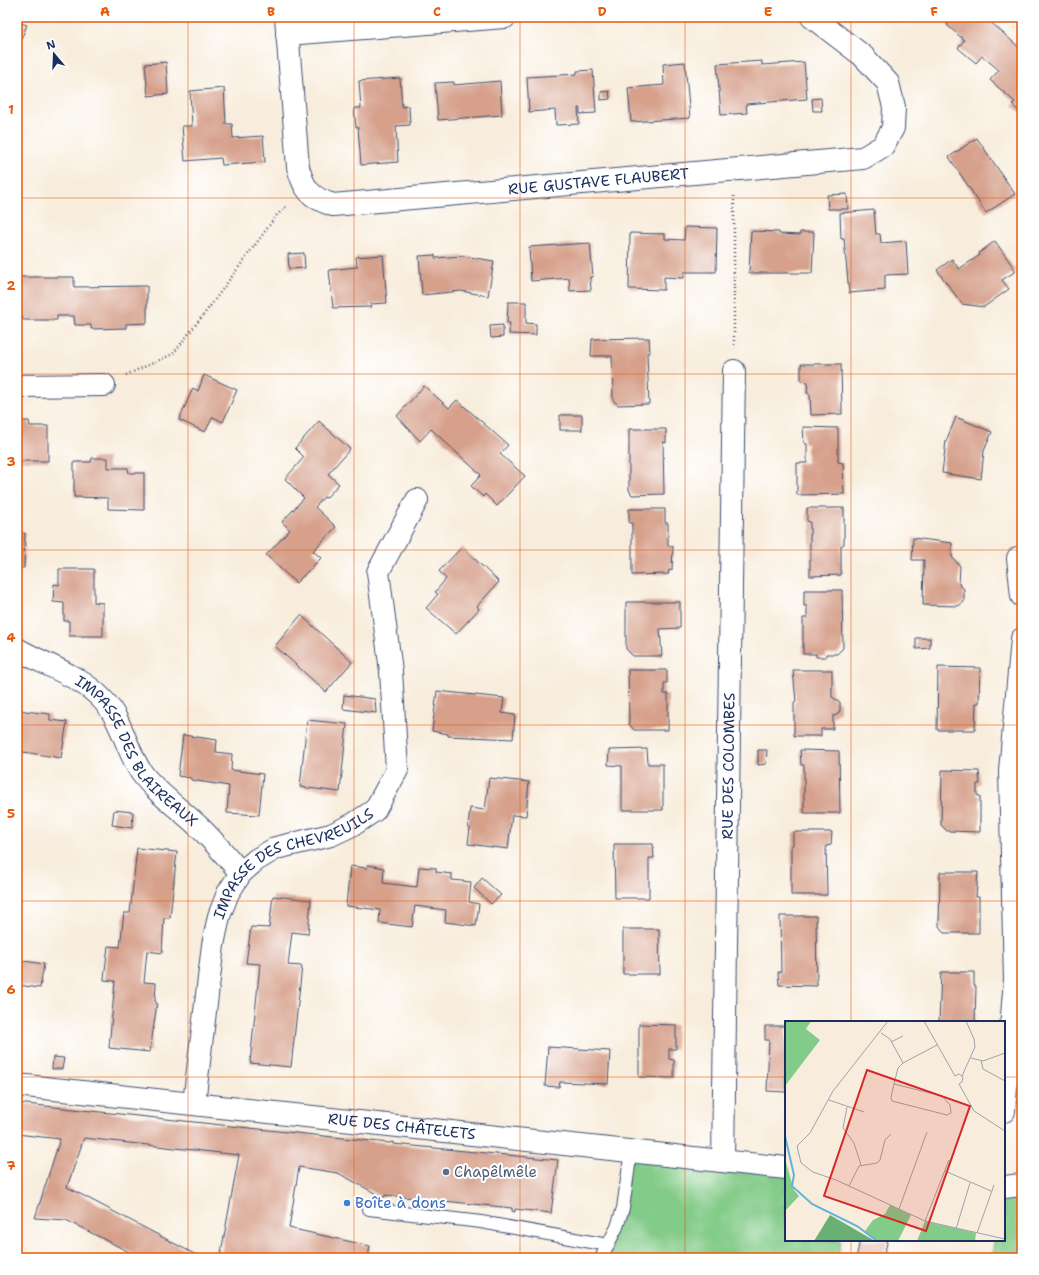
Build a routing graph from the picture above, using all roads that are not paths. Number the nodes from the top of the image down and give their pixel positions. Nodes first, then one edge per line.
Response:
1 (505, 17) edge
2 (812, 17) edge
3 (286, 25) edge
4 (734, 371) road end
5 (104, 385) road end
6 (17, 386) edge
7 (417, 500) dead end
8 (1018, 558) dead end
9 (1022, 596) edge
10 (1022, 639) edge
11 (17, 649) edge
12 (1021, 673) edge
13 (241, 873) junction
14 (17, 1085) edge
15 (1005, 1099) edge
16 (194, 1103) junction
17 (631, 1151) junction
18 (723, 1161) junction
19 (785, 1168) edge
20 (1022, 1186) edge
21 (1005, 1187) edge
22 (369, 1209) dead end
23 (608, 1245) junction
24 (601, 1258) edge

1 - 3 street, RUE GUSTAVE FLAUBERT
2 - 3 street, RUE GUSTAVE FLAUBERT
4 - 18 street, RUE DES COLOMBES
5 - 6 street
7 - 13 street, IMPASSE DES CHEVREUILS
8 - 9 street
10 - 12 street
11 - 13 street, IMPASSE DES BLAIREAUX
12 - 15 street
13 - 16 street, IMPASSE DES CHEVREUILS
14 - 16 street, RUE DES CHÂTELETS
16 - 17 street, RUE DES CHÂTELETS
17 - 18 street, RUE DES CHÂTELETS
17 - 23 lane
18 - 19 street, RUE DES CHÂTELETS
20 - 21 street
22 - 23 lane
23 - 24 lane

